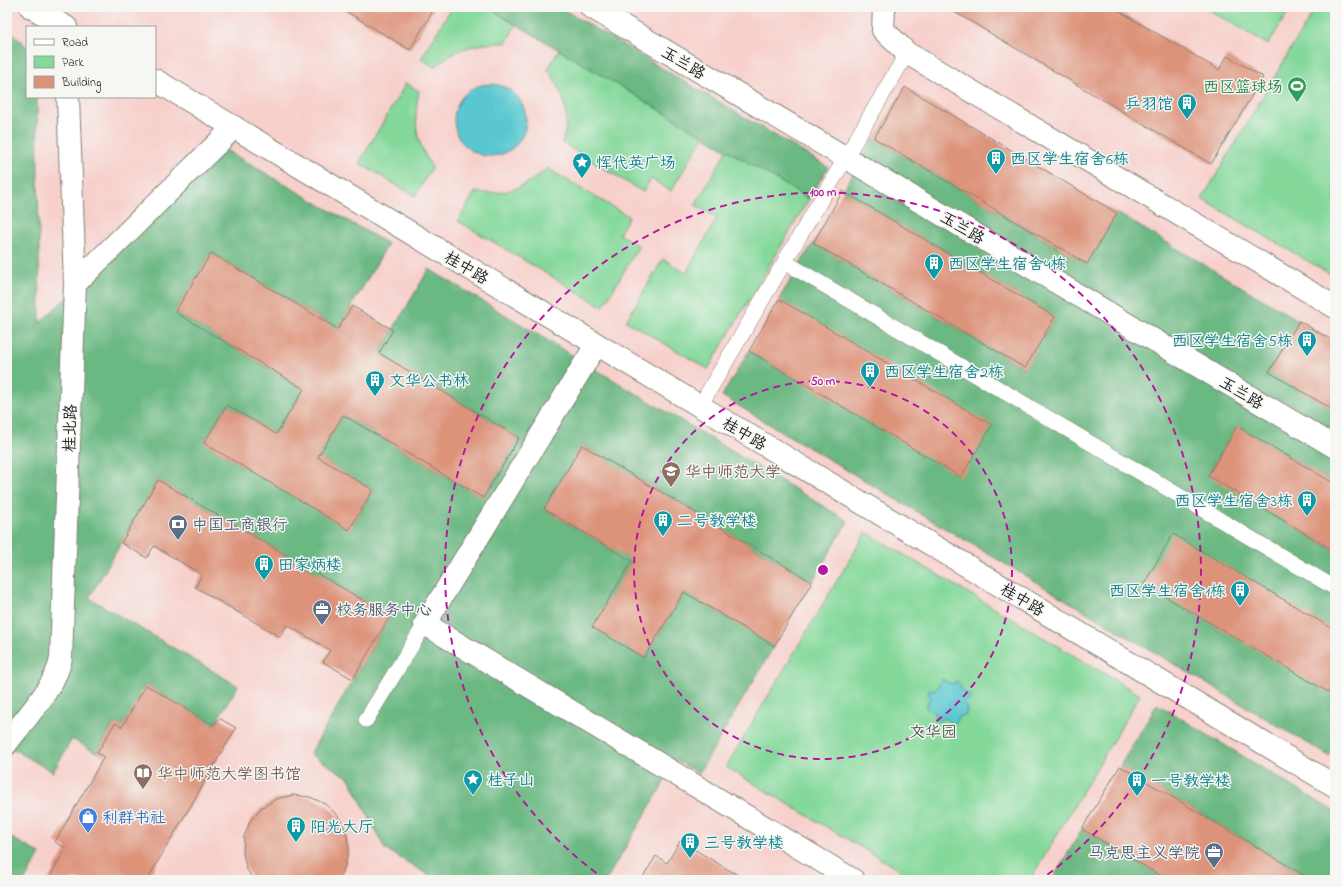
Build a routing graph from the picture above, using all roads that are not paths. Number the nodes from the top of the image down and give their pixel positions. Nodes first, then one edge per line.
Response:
1 (31, 7) edge
2 (591, 7) edge
3 (884, 7) edge
4 (64, 26) edge
5 (906, 54) junction
6 (156, 81) edge
7 (68, 98) edge
8 (234, 127) junction
9 (846, 158) junction
10 (785, 262) junction
11 (75, 284) junction
12 (1335, 307) edge
13 (596, 345) junction
14 (700, 406) junction
15 (1335, 447) edge
16 (1335, 588) edge
17 (425, 624) junction
18 (366, 720) dead end
19 (7, 743) edge
20 (1335, 786) edge
21 (853, 880) edge

1 - 4 street
2 - 9 street, 玉兰路
3 - 5 street
5 - 9 lane
5 - 12 street
6 - 8 street, 桂中路
7 - 11 street, 桂北路
8 - 11 street
8 - 13 street, 桂中路
9 - 10 lane
9 - 15 street, 玉兰路
10 - 14 lane
10 - 16 lane
11 - 19 street, 桂北路
13 - 14 street, 桂中路
13 - 17 street
14 - 20 street, 桂中路
17 - 18 lane
17 - 21 street

